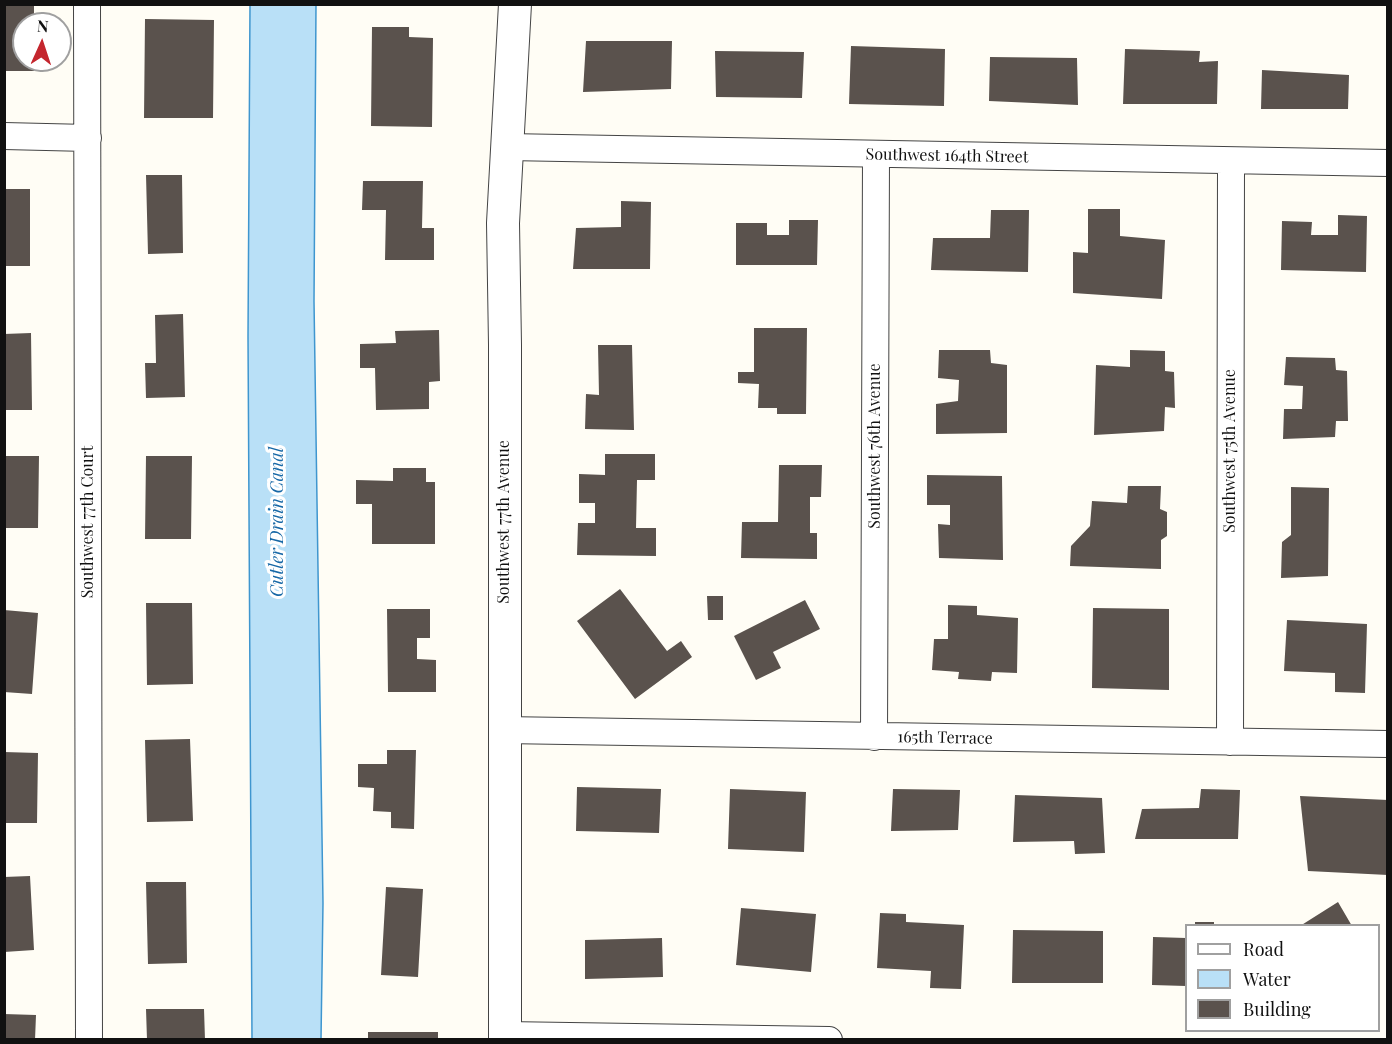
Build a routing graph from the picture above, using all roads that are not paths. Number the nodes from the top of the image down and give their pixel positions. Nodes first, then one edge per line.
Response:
1 (87, 4) edge
2 (515, 4) edge
3 (4, 136) edge
4 (88, 138) junction
5 (507, 147) junction
6 (876, 155) junction
7 (1231, 161) junction
8 (1388, 163) edge
9 (503, 730) junction
10 (874, 737) junction
11 (1230, 742) junction
12 (1388, 744) edge
13 (505, 1037) edge
14 (89, 1040) edge
15 (829, 1040) edge

1 - 4 street, Southwest 77th Court
2 - 5 street, Southwest 77th Avenue
3 - 4 street
4 - 14 street, Southwest 77th Court
5 - 6 street, Southwest 164th Street
5 - 9 street, Southwest 77th Avenue
6 - 7 street, Southwest 164th Street
6 - 10 street, Southwest 76th Avenue
7 - 8 street, Southwest 164th Street
7 - 11 street, Southwest 75th Avenue
9 - 10 street, 165th Terrace
9 - 13 street, Southwest 77th Avenue
10 - 11 street, 165th Terrace
11 - 12 street, 165th Terrace
13 - 15 street

